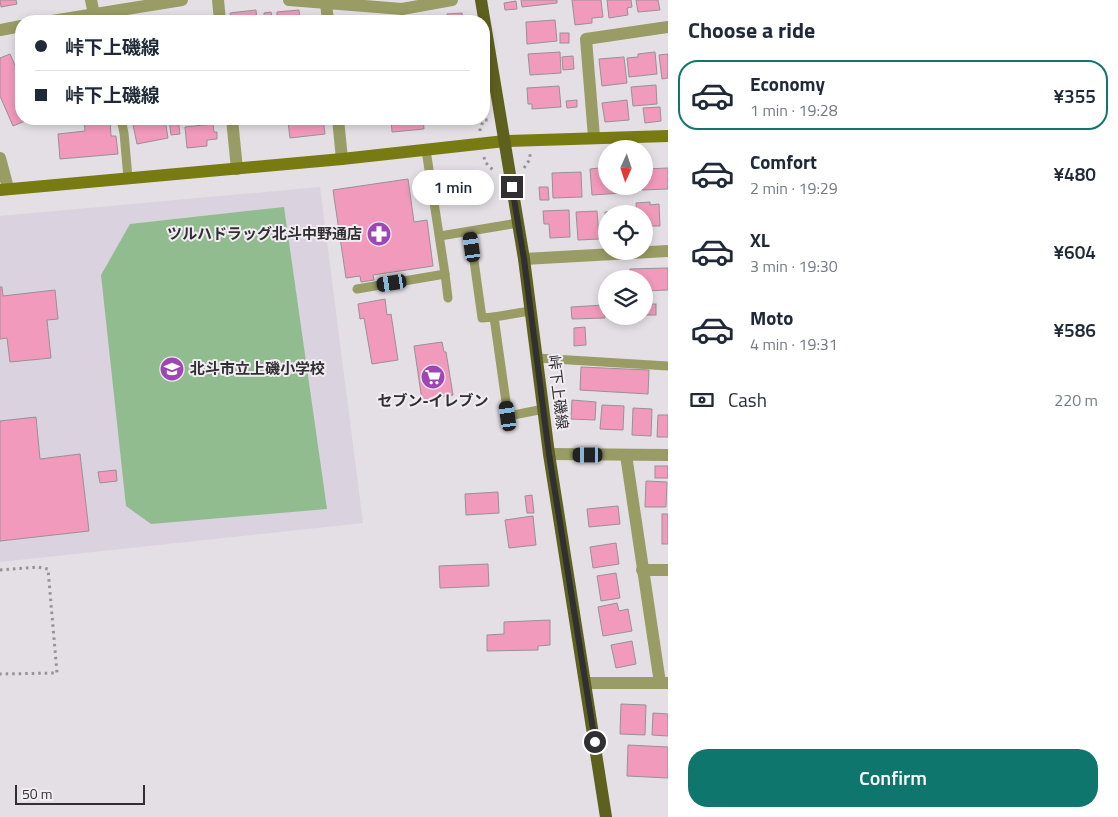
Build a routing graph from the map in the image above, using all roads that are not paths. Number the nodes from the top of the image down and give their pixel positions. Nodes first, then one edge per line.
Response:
1 (91, 0) edge
2 (182, 0) edge
3 (218, 0) edge
4 (289, 0) edge
5 (452, 0) edge
6 (481, 0) edge
7 (326, 3) junction
8 (99, 15) edge
9 (105, 15) edge
10 (219, 15) edge
11 (327, 15) edge
12 (484, 15) edge
13 (15, 27) edge
14 (668, 27) edge
15 (0, 30) edge
16 (490, 53) edge
17 (122, 125) edge
18 (233, 125) edge
19 (339, 125) edge
20 (668, 136) edge
21 (594, 137) junction
22 (505, 141) junction
23 (426, 150) junction
24 (0, 158) edge
25 (342, 159) junction
26 (237, 169) junction
27 (128, 178) junction
28 (4, 189) edge
29 (518, 223) junction
30 (470, 232) junction
31 (440, 236) junction
32 (668, 251) edge
33 (524, 259) junction
34 (445, 274) junction
35 (357, 289) dead end
36 (448, 298) dead end
37 (530, 311) junction
38 (494, 317) junction
39 (537, 358) junction
40 (668, 366) edge
41 (544, 410) junction
42 (549, 454) junction
43 (626, 455) junction
44 (668, 455) edge
45 (642, 570) junction
46 (668, 570) edge
47 (586, 683) junction
48 (664, 683) edge
49 (606, 817) edge

1 - 8 street
2 - 9 street
3 - 10 street
4 - 7 street
5 - 7 street
6 - 12 main road, 峠下上磯線
7 - 11 street
13 - 15 street
14 - 21 street
16 - 22 main road, 峠下上磯線
17 - 27 lane
18 - 26 street
19 - 25 street
20 - 21 street
21 - 22 street
22 - 23 street
22 - 29 main road, 峠下上磯線
23 - 25 street
23 - 31 lane
24 - 28 street
25 - 26 street
26 - 27 street
27 - 28 street
29 - 30 lane
29 - 33 main road, 峠下上磯線
30 - 31 lane
30 - 38 lane
31 - 34 lane
32 - 33 street
33 - 37 main road, 峠下上磯線
34 - 35 lane
34 - 36 lane
37 - 38 lane
37 - 39 main road, 峠下上磯線
38 - 41 lane
39 - 40 lane
39 - 41 main road, 峠下上磯線
41 - 42 main road, 峠下上磯線
42 - 43 street
42 - 47 main road, 峠下上磯線
43 - 44 street
43 - 45 street
45 - 46 street
45 - 48 street
47 - 48 street
47 - 49 main road, 峠下上磯線

